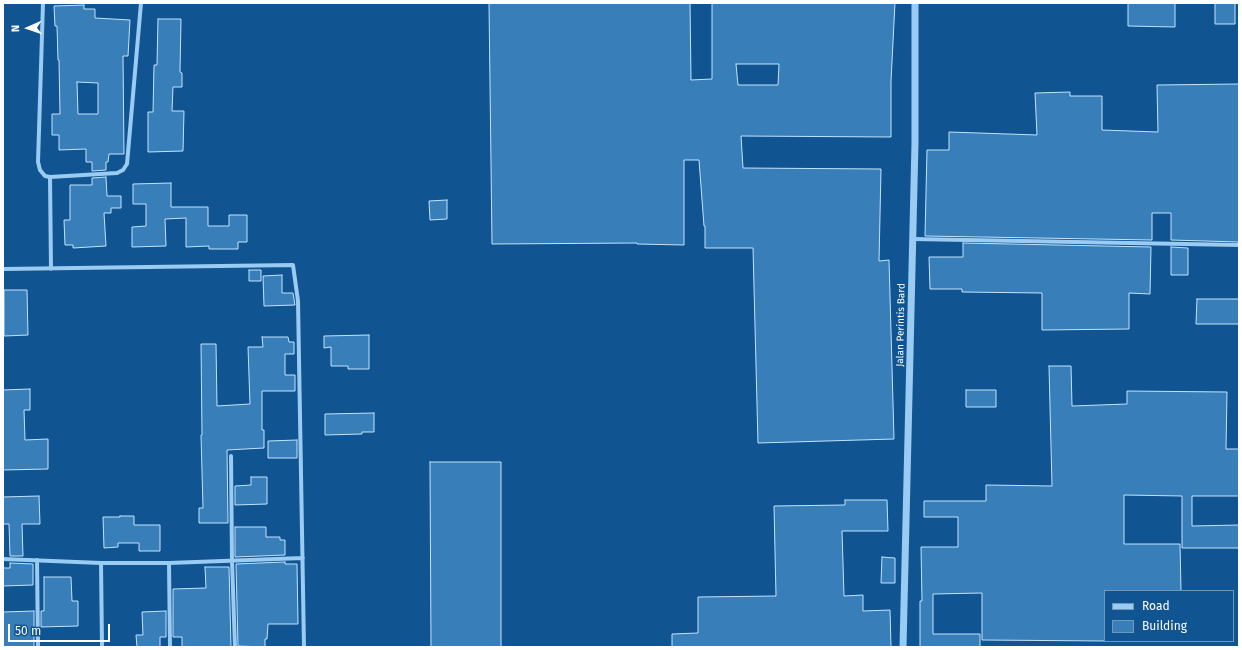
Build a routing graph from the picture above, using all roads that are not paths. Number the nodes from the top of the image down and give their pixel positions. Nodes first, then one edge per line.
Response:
1 (43, 3) edge
2 (141, 3) edge
3 (915, 3) edge
4 (50, 177) junction
5 (913, 239) junction
6 (1239, 245) edge
7 (3, 269) edge
8 (51, 269) junction
9 (231, 456) dead end
10 (303, 558) junction
11 (3, 559) edge
12 (36, 560) junction
13 (232, 561) junction
14 (101, 563) junction
15 (169, 563) junction
16 (38, 647) edge
17 (102, 647) edge
18 (170, 647) edge
19 (235, 647) edge
20 (304, 647) edge
21 (904, 647) edge

1 - 4 street
2 - 4 street
3 - 5 street, Jalan Perintis Bard
4 - 8 street
5 - 6 street
5 - 21 street, Jalan Perintis Bard
7 - 8 street
8 - 10 street
9 - 13 street
10 - 13 street
10 - 20 street
11 - 12 street
12 - 14 street
12 - 16 street
13 - 15 street
13 - 19 street
14 - 15 street
14 - 17 street
15 - 18 street

